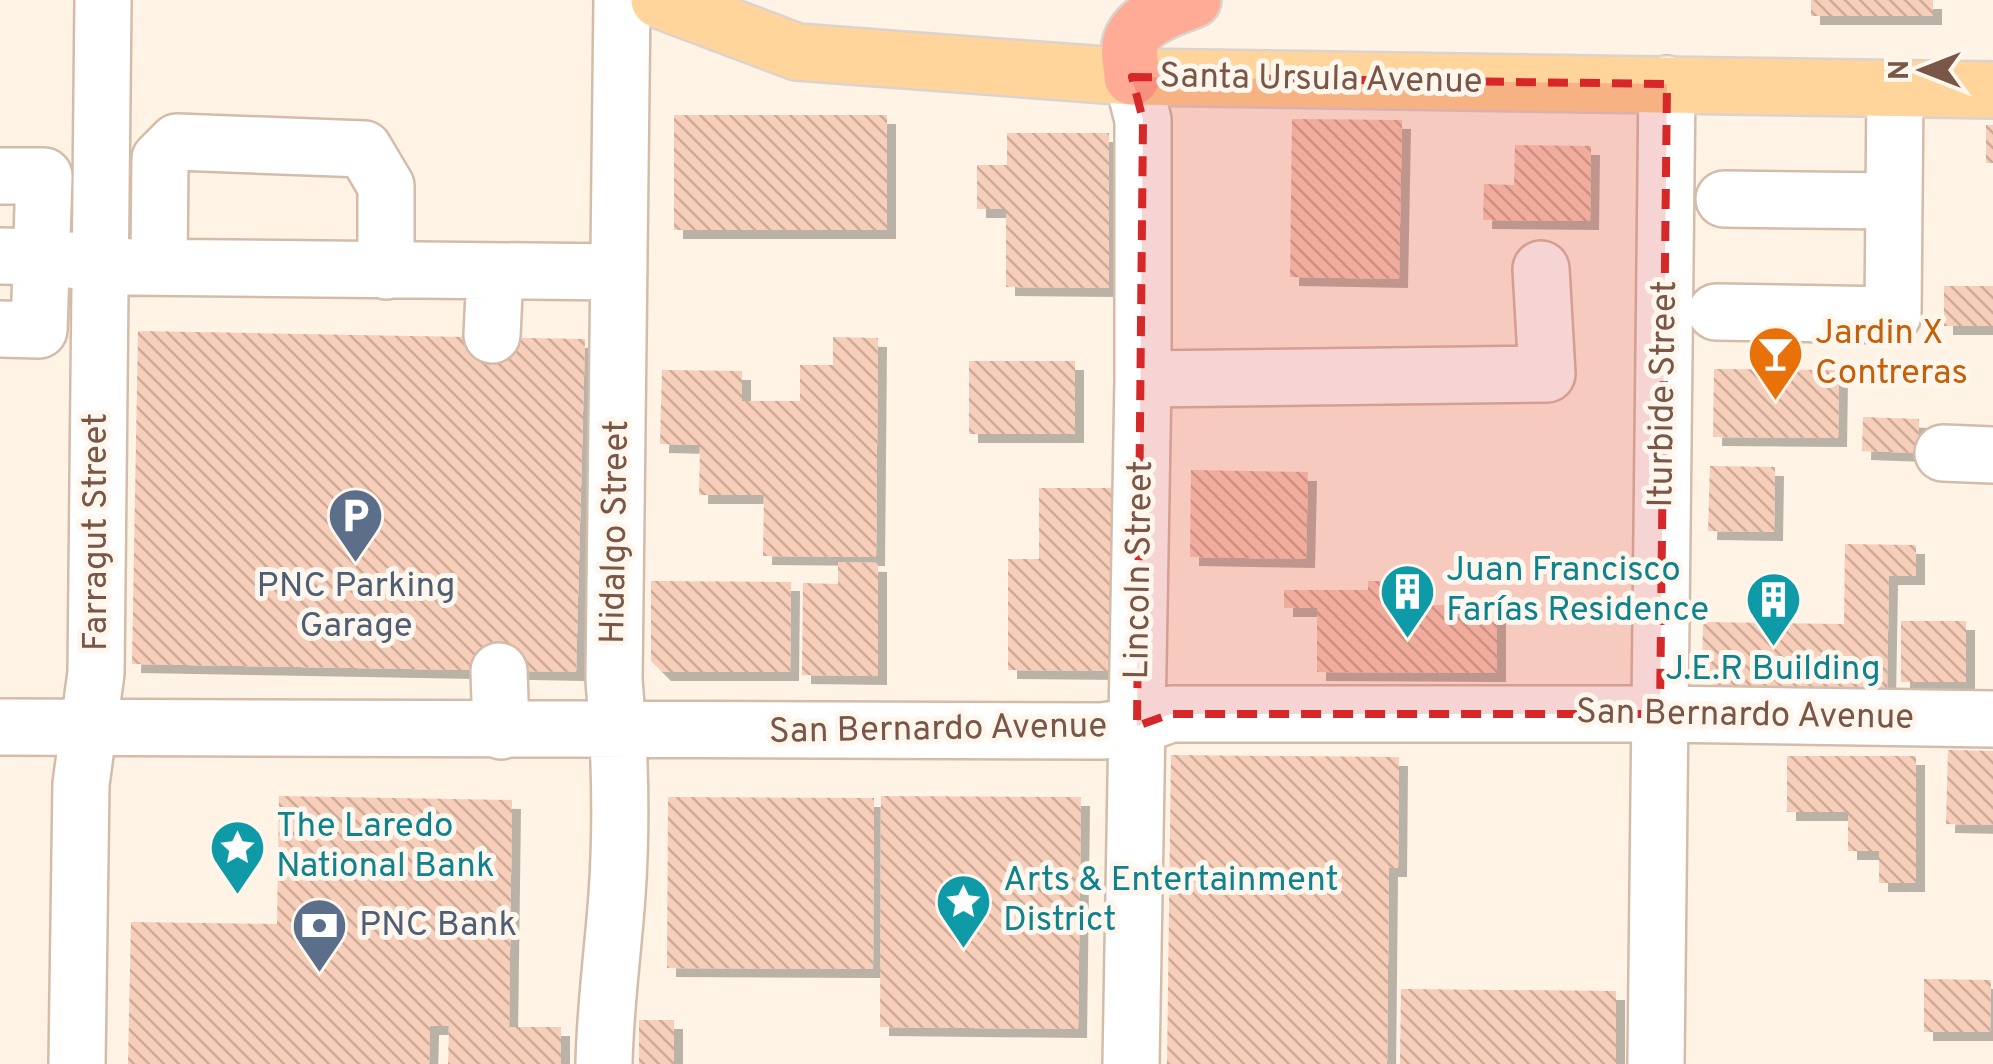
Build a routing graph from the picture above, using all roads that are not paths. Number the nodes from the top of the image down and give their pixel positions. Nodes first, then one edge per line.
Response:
1 (103, 0) edge
2 (622, 0) edge
3 (659, 0) edge
4 (1193, 0) edge
5 (1132, 77) junction
6 (1667, 84) junction
7 (1895, 89) junction
8 (1993, 90) edge
9 (0, 176) edge
10 (1724, 199) dead end
11 (1894, 202) junction
12 (21, 256) edge
13 (100, 266) junction
14 (159, 266) junction
15 (1541, 268) dead end
16 (386, 271) junction
17 (495, 272) junction
18 (619, 272) junction
19 (1716, 312) dead end
20 (0, 330) edge
21 (492, 335) dead end
22 (1142, 379) junction
23 (499, 671) dead end
24 (1660, 714) junction
25 (1993, 719) edge
26 (1137, 726) junction
27 (0, 727) edge
28 (88, 728) junction
29 (501, 731) junction
30 (619, 732) junction
31 (77, 1064) edge
32 (604, 1064) edge
33 (1132, 1064) edge
34 (1656, 1064) edge

1 - 13 street, Farragut Street
2 - 18 street, Hidalgo Street
3 - 5 main road, Santa Ursula Avenue
4 - 5 highway
5 - 6 main road, Santa Ursula Avenue
5 - 22 street, Lincoln Street
6 - 7 main road, Santa Ursula Avenue
6 - 24 street, Iturbide Street
7 - 8 main road, Santa Ursula Avenue
7 - 11 street
9 - 12 street
10 - 11 street
11 - 19 street
12 - 13 street
12 - 20 street
13 - 14 street
13 - 28 street, Farragut Street
14 - 16 street
14 - 16 street
15 - 22 street
16 - 17 street
17 - 18 street
17 - 21 street
18 - 30 street, Hidalgo Street
22 - 26 street, Lincoln Street
23 - 29 street
24 - 25 street, San Bernardo Avenue
24 - 26 street, San Bernardo Avenue
24 - 34 street, Iturbide Street
26 - 30 street, San Bernardo Avenue
26 - 33 street, Lincoln Street
27 - 28 street, San Bernardo Avenue
28 - 29 street, San Bernardo Avenue
28 - 31 street, Farragut Street
29 - 30 street, San Bernardo Avenue
30 - 32 street, Hidalgo Street

